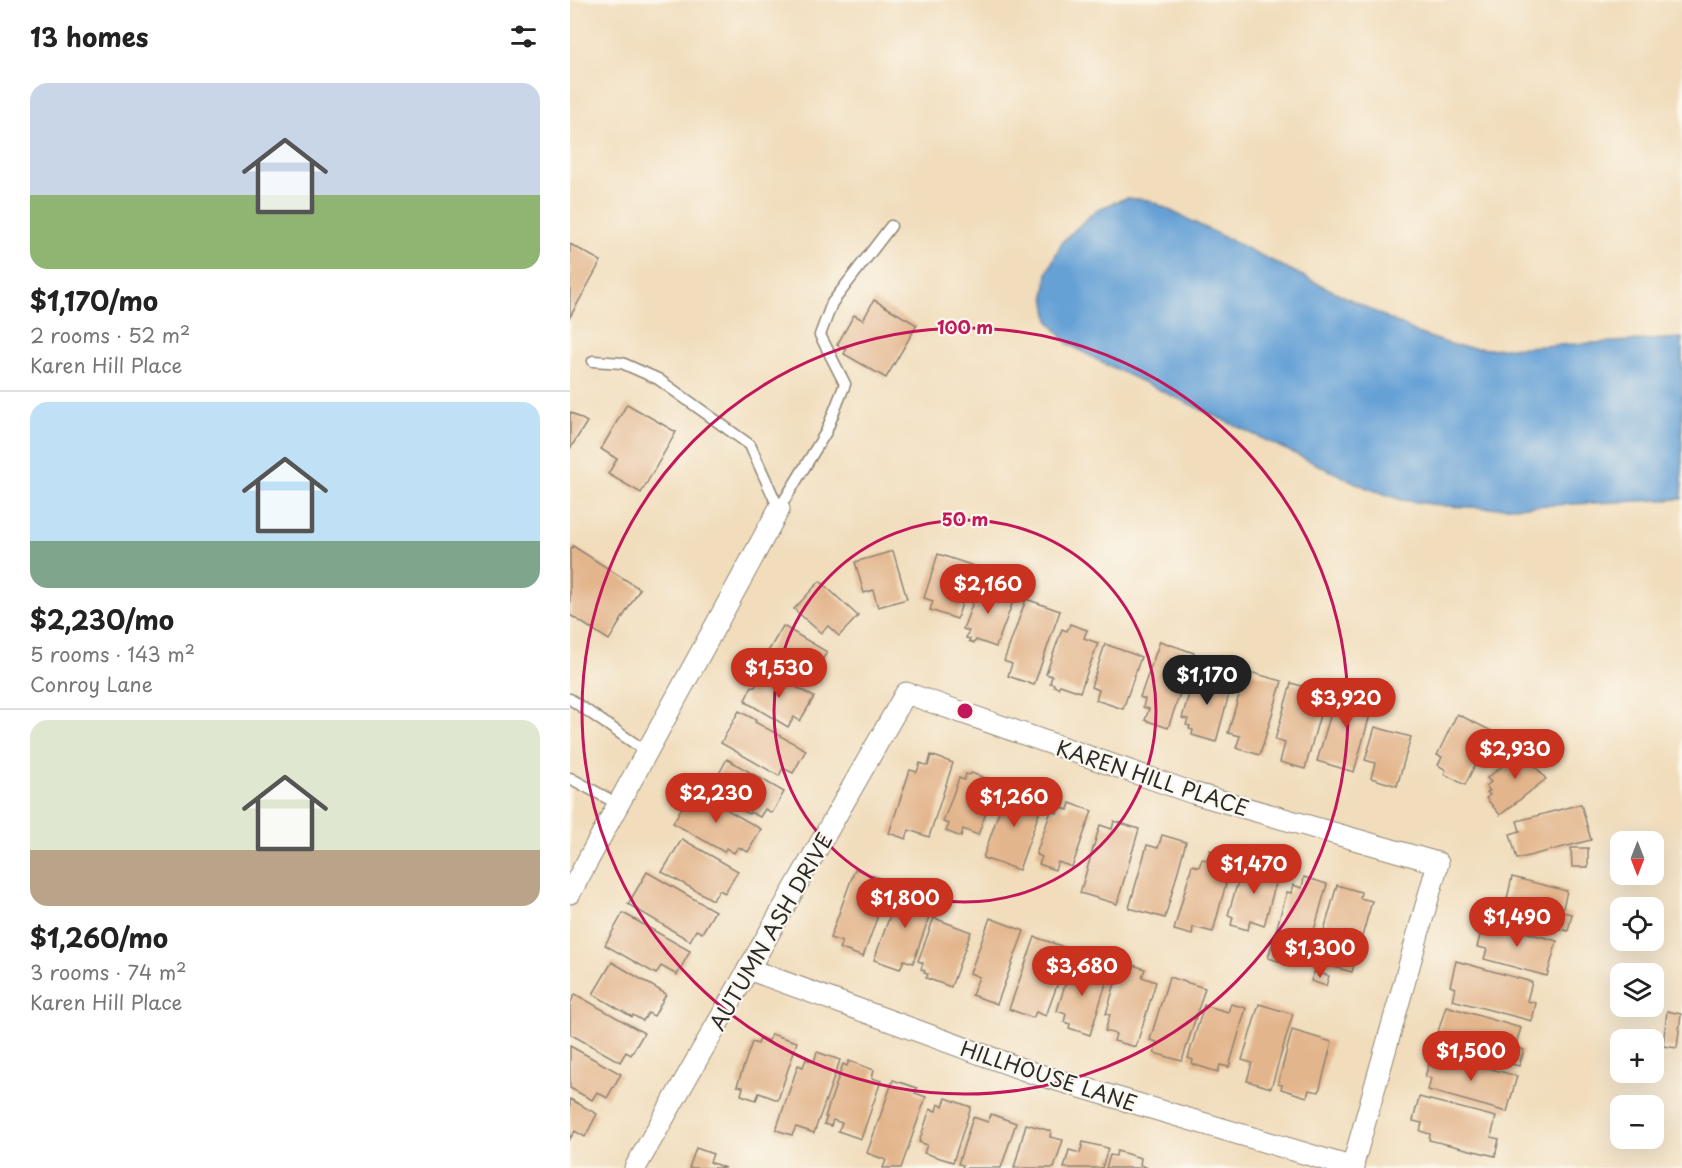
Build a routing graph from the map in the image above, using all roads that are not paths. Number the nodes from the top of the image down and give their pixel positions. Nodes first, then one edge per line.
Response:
1 (891, 226) dead end
2 (593, 361) dead end
3 (779, 509) junction
4 (906, 693) joint
5 (570, 699) edge
6 (647, 752) junction
7 (570, 778) edge
8 (618, 804) junction
9 (570, 893) edge
10 (748, 969) junction
11 (634, 1168) edge
12 (1353, 1168) edge

1 - 3 lane
2 - 3 lane
3 - 6 street
4 - 10 street, AUTUMN ASH DRIVE
4 - 12 street, KAREN HILL PLACE
5 - 6 lane
6 - 8 street
7 - 8 lane
8 - 9 street
10 - 11 street, AUTUMN ASH DRIVE
10 - 12 street, HILLHOUSE LANE

